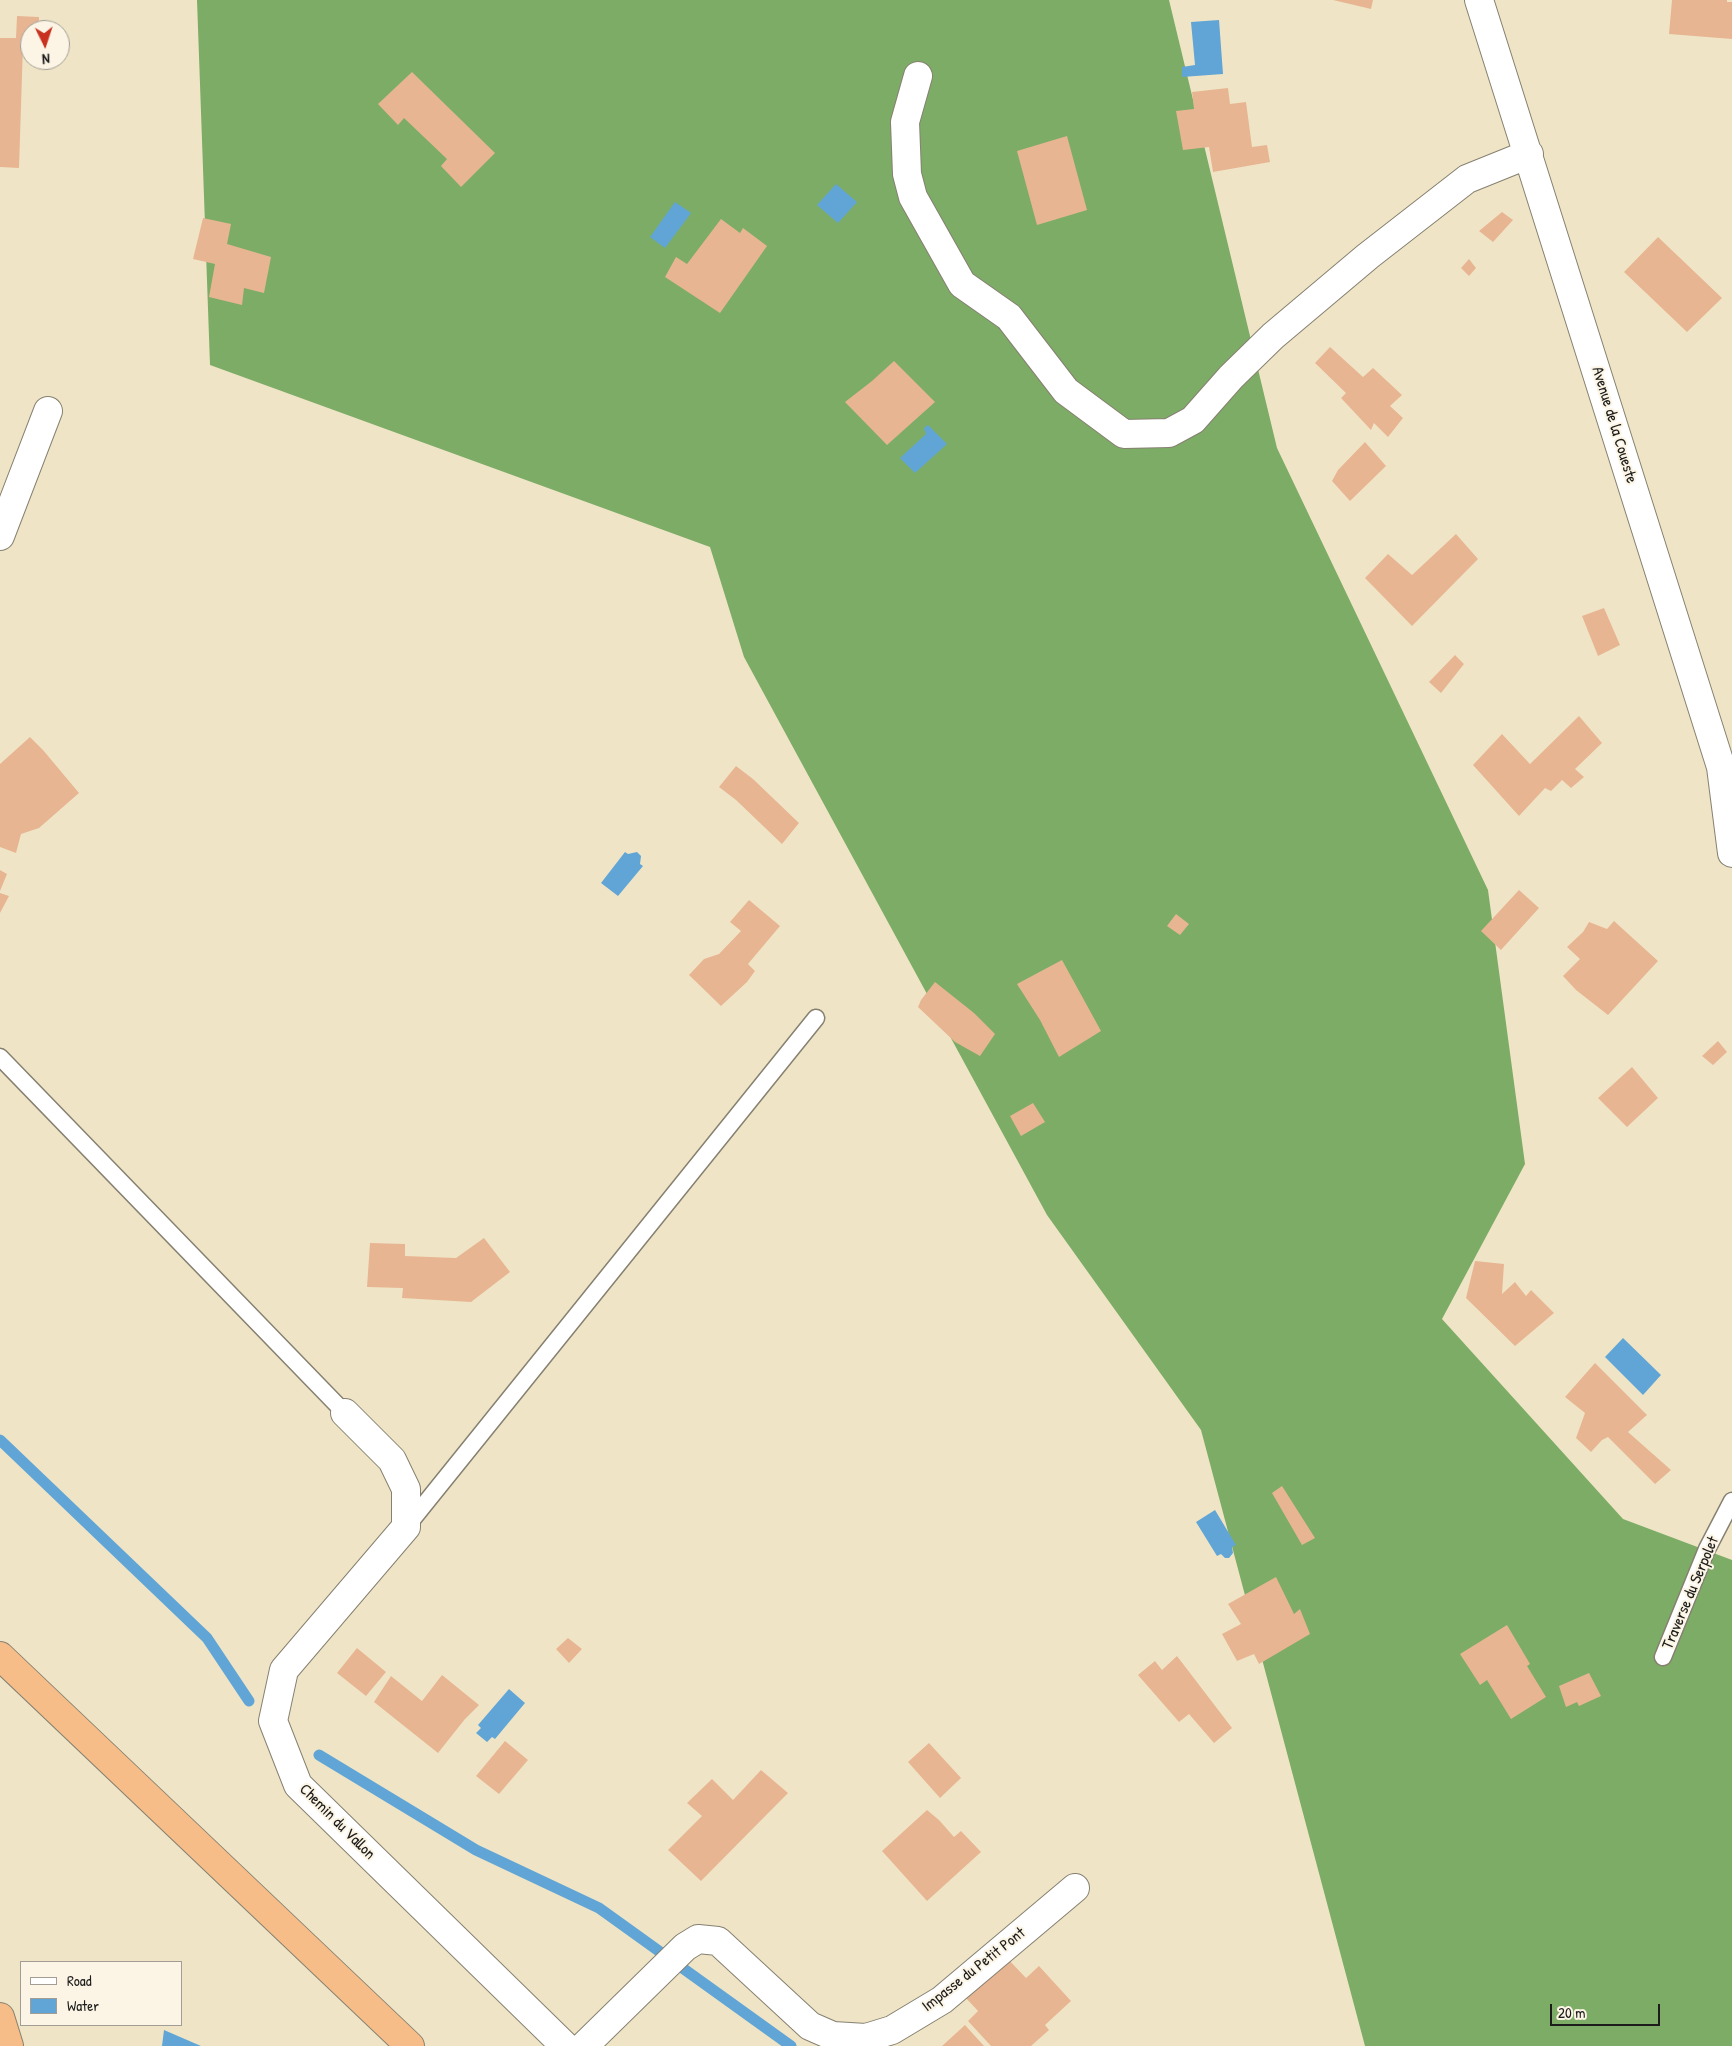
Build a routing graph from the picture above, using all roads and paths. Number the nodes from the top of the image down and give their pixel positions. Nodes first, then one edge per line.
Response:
1 (1480, 0) edge
2 (918, 76) dead end
3 (1529, 154) junction
4 (48, 411) dead end
5 (0, 536) edge
6 (1732, 853) edge
7 (816, 1018) dead end
8 (0, 1057) edge
9 (345, 1413) joint
10 (1732, 1501) edge
11 (406, 1527) junction
12 (0, 1656) edge
13 (1663, 1657) dead end
14 (1075, 1888) dead end
15 (0, 2017) edge
16 (10, 2046) edge
17 (410, 2046) edge
18 (565, 2046) edge
19 (584, 2046) edge

1 - 3 street, Avenue de la Coueste
2 - 3 street
3 - 6 street, Avenue de la Coueste
4 - 5 street
7 - 11 lane
8 - 9 lane
9 - 11 street
10 - 13 lane, Traverse du Serpolet
11 - 18 street, Chemin du Vallon
12 - 17 highway
14 - 19 street, Impasse du Petit Pont
15 - 16 highway

